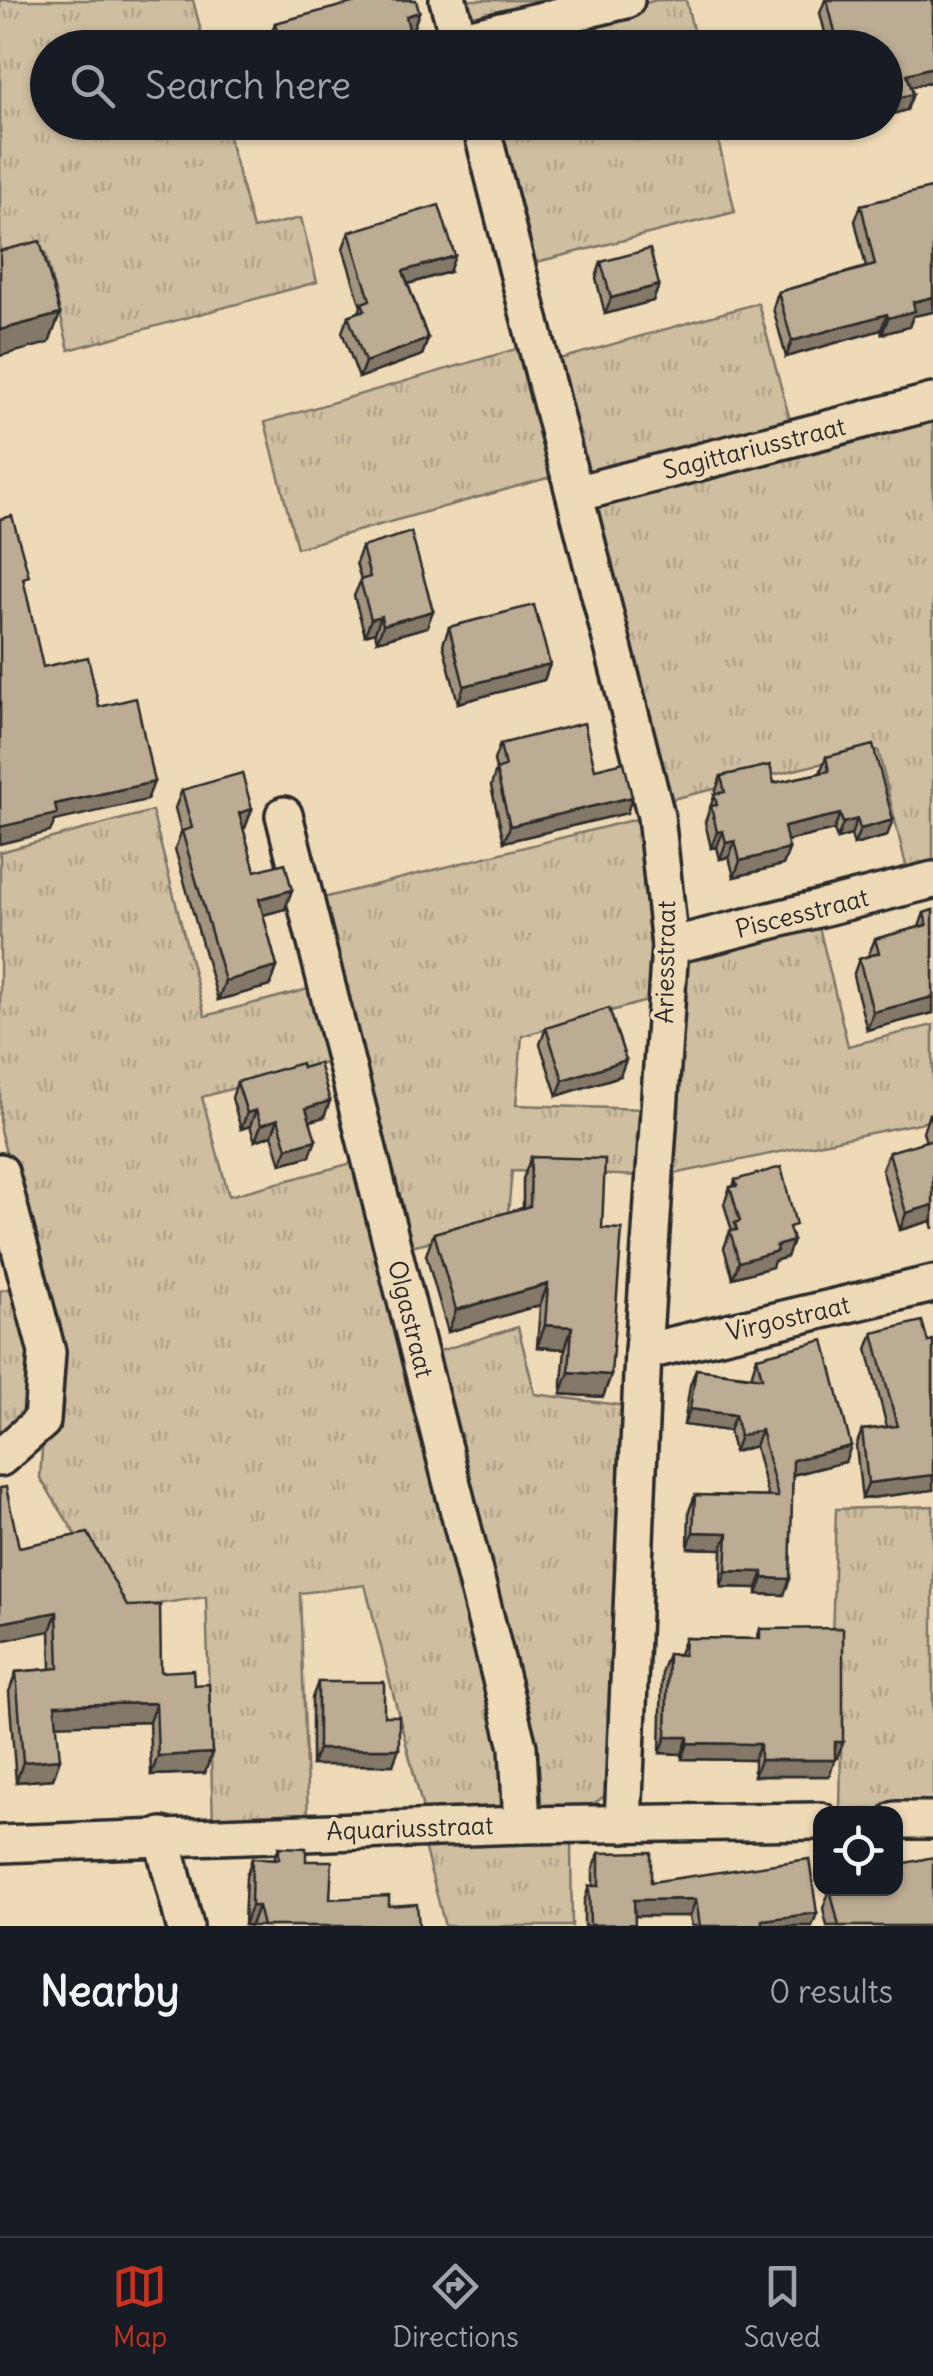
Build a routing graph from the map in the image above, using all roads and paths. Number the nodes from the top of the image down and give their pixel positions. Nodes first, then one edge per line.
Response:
1 (448, 0) edge
2 (626, 0) edge
3 (456, 30) edge
4 (513, 30) edge
5 (485, 140) edge
6 (933, 402) edge
7 (575, 494) junction
8 (284, 816) dead end
9 (933, 880) edge
10 (670, 946) junction
11 (0, 1172) edge
12 (933, 1284) edge
13 (643, 1352) junction
14 (0, 1458) edge
15 (903, 1820) edge
16 (933, 1820) edge
17 (813, 1821) edge
18 (522, 1824) junction
19 (624, 1824) junction
20 (162, 1836) junction
21 (0, 1844) edge
22 (185, 1926) edge

1 - 3 street
2 - 4 street
5 - 7 street, Ariesstraat
6 - 7 street, Sagittariusstraat
7 - 10 street, Ariesstraat
8 - 18 street, Olgastraat
9 - 10 street, Piscesstraat
10 - 13 street, Ariesstraat
11 - 14 street
12 - 13 street, Virgostraat
13 - 19 street, Ariesstraat
15 - 16 street
17 - 19 street, Aquariusstraat
18 - 19 street, Aquariusstraat
18 - 20 street, Aquariusstraat
20 - 21 street, Aquariusstraat
20 - 22 street

